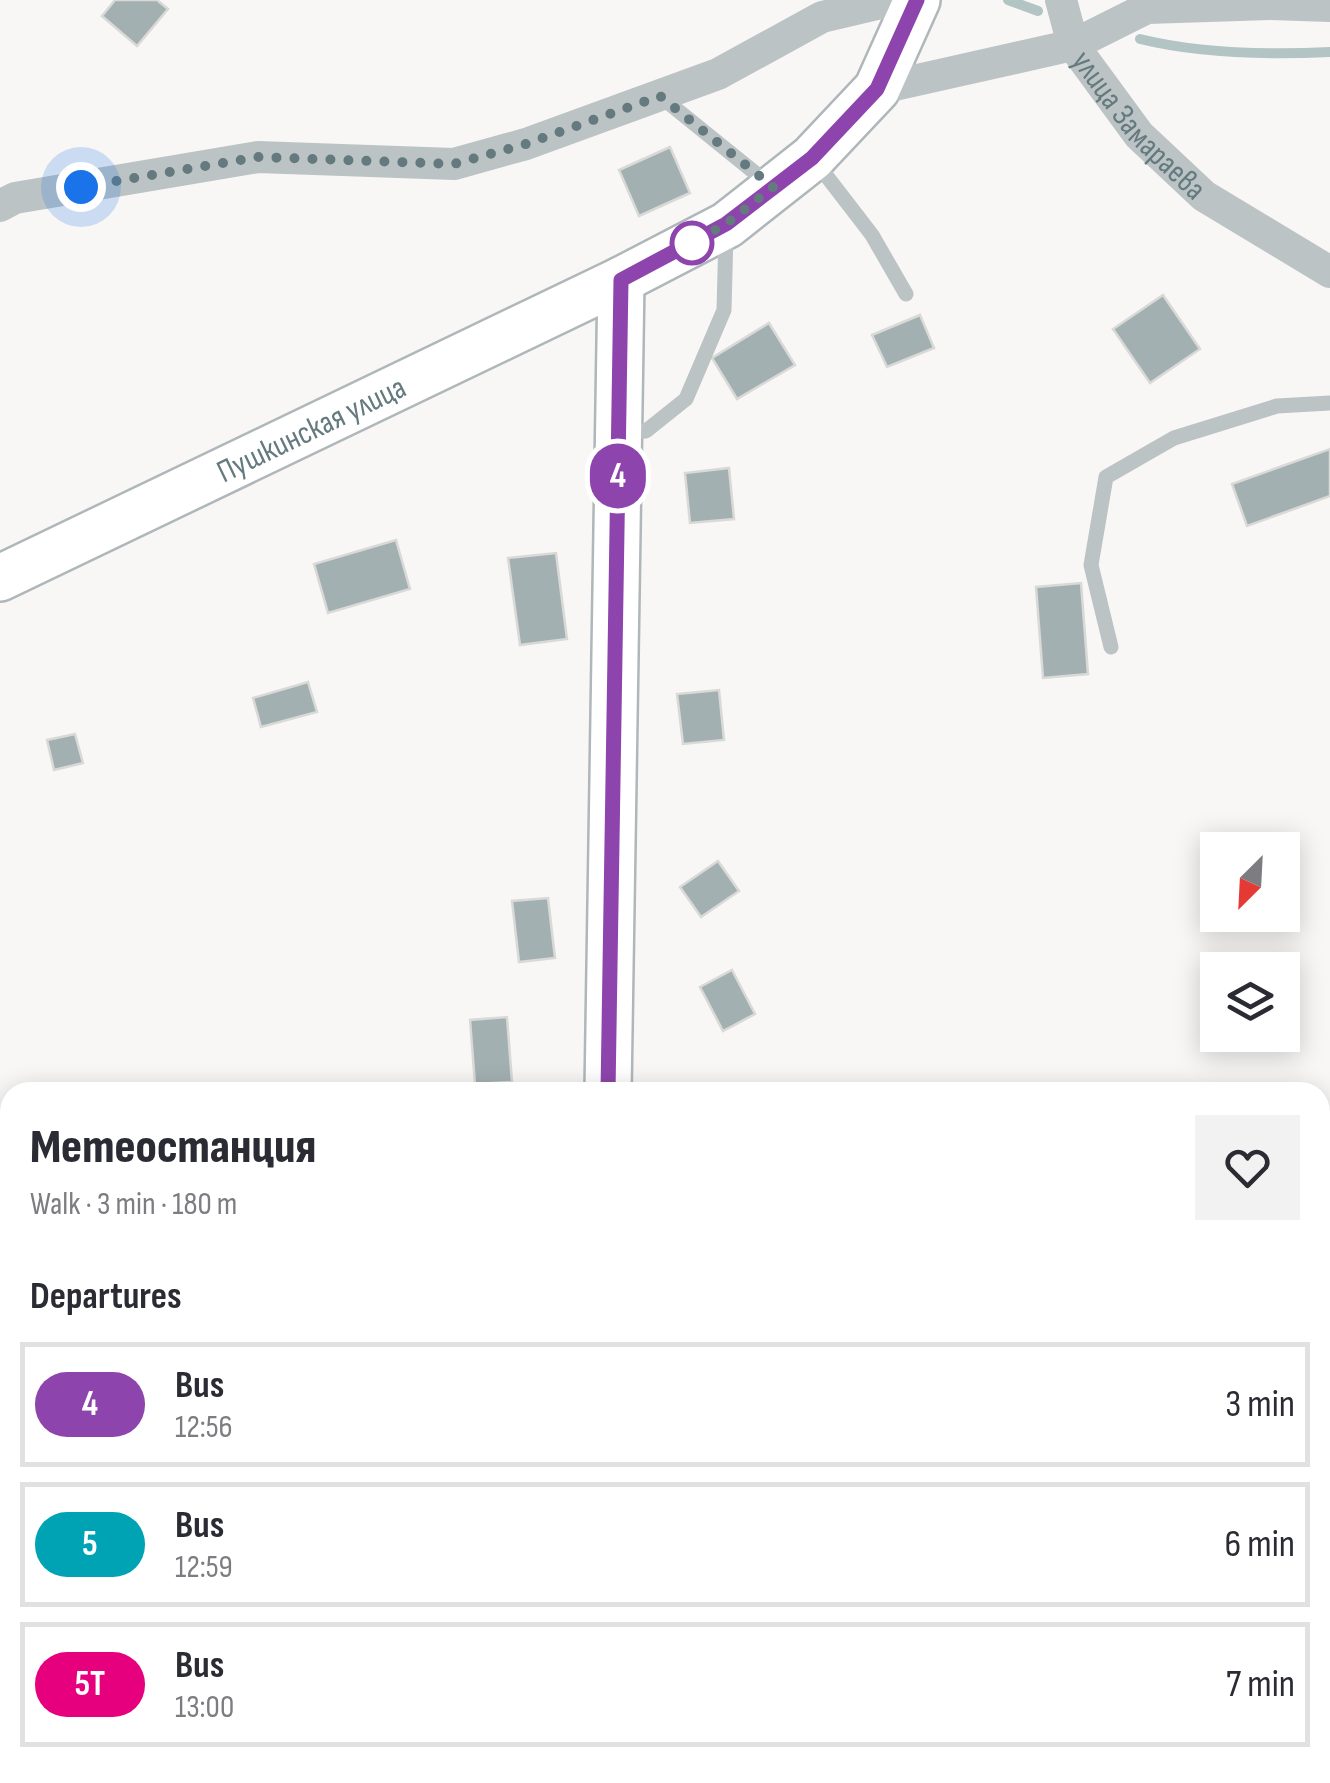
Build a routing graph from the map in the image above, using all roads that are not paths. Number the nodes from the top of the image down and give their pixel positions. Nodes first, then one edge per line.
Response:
1 (894, 0) edge
2 (916, 0) edge
3 (1061, 0) edge
4 (1330, 6) edge
5 (1073, 44) junction
6 (877, 89) junction
7 (660, 96) junction
8 (812, 158) junction
9 (773, 187) junction
10 (0, 206) edge
11 (726, 224) junction
12 (1330, 272) edge
13 (621, 280) junction
14 (906, 294) dead end
15 (1330, 403) edge
16 (618, 433) junction
17 (0, 578) edge
18 (1111, 647) dead end
19 (608, 1082) edge

1 - 7 street
2 - 6 main road
3 - 5 street
4 - 5 street
5 - 6 street, улица Замараева
5 - 12 street, улица Замараева
6 - 8 main road
7 - 9 lane
7 - 10 street
8 - 9 main road
8 - 14 lane
9 - 11 main road
11 - 13 main road
11 - 16 lane
13 - 16 main road
13 - 17 main road, Пушкинская улица
15 - 18 lane
16 - 19 main road

